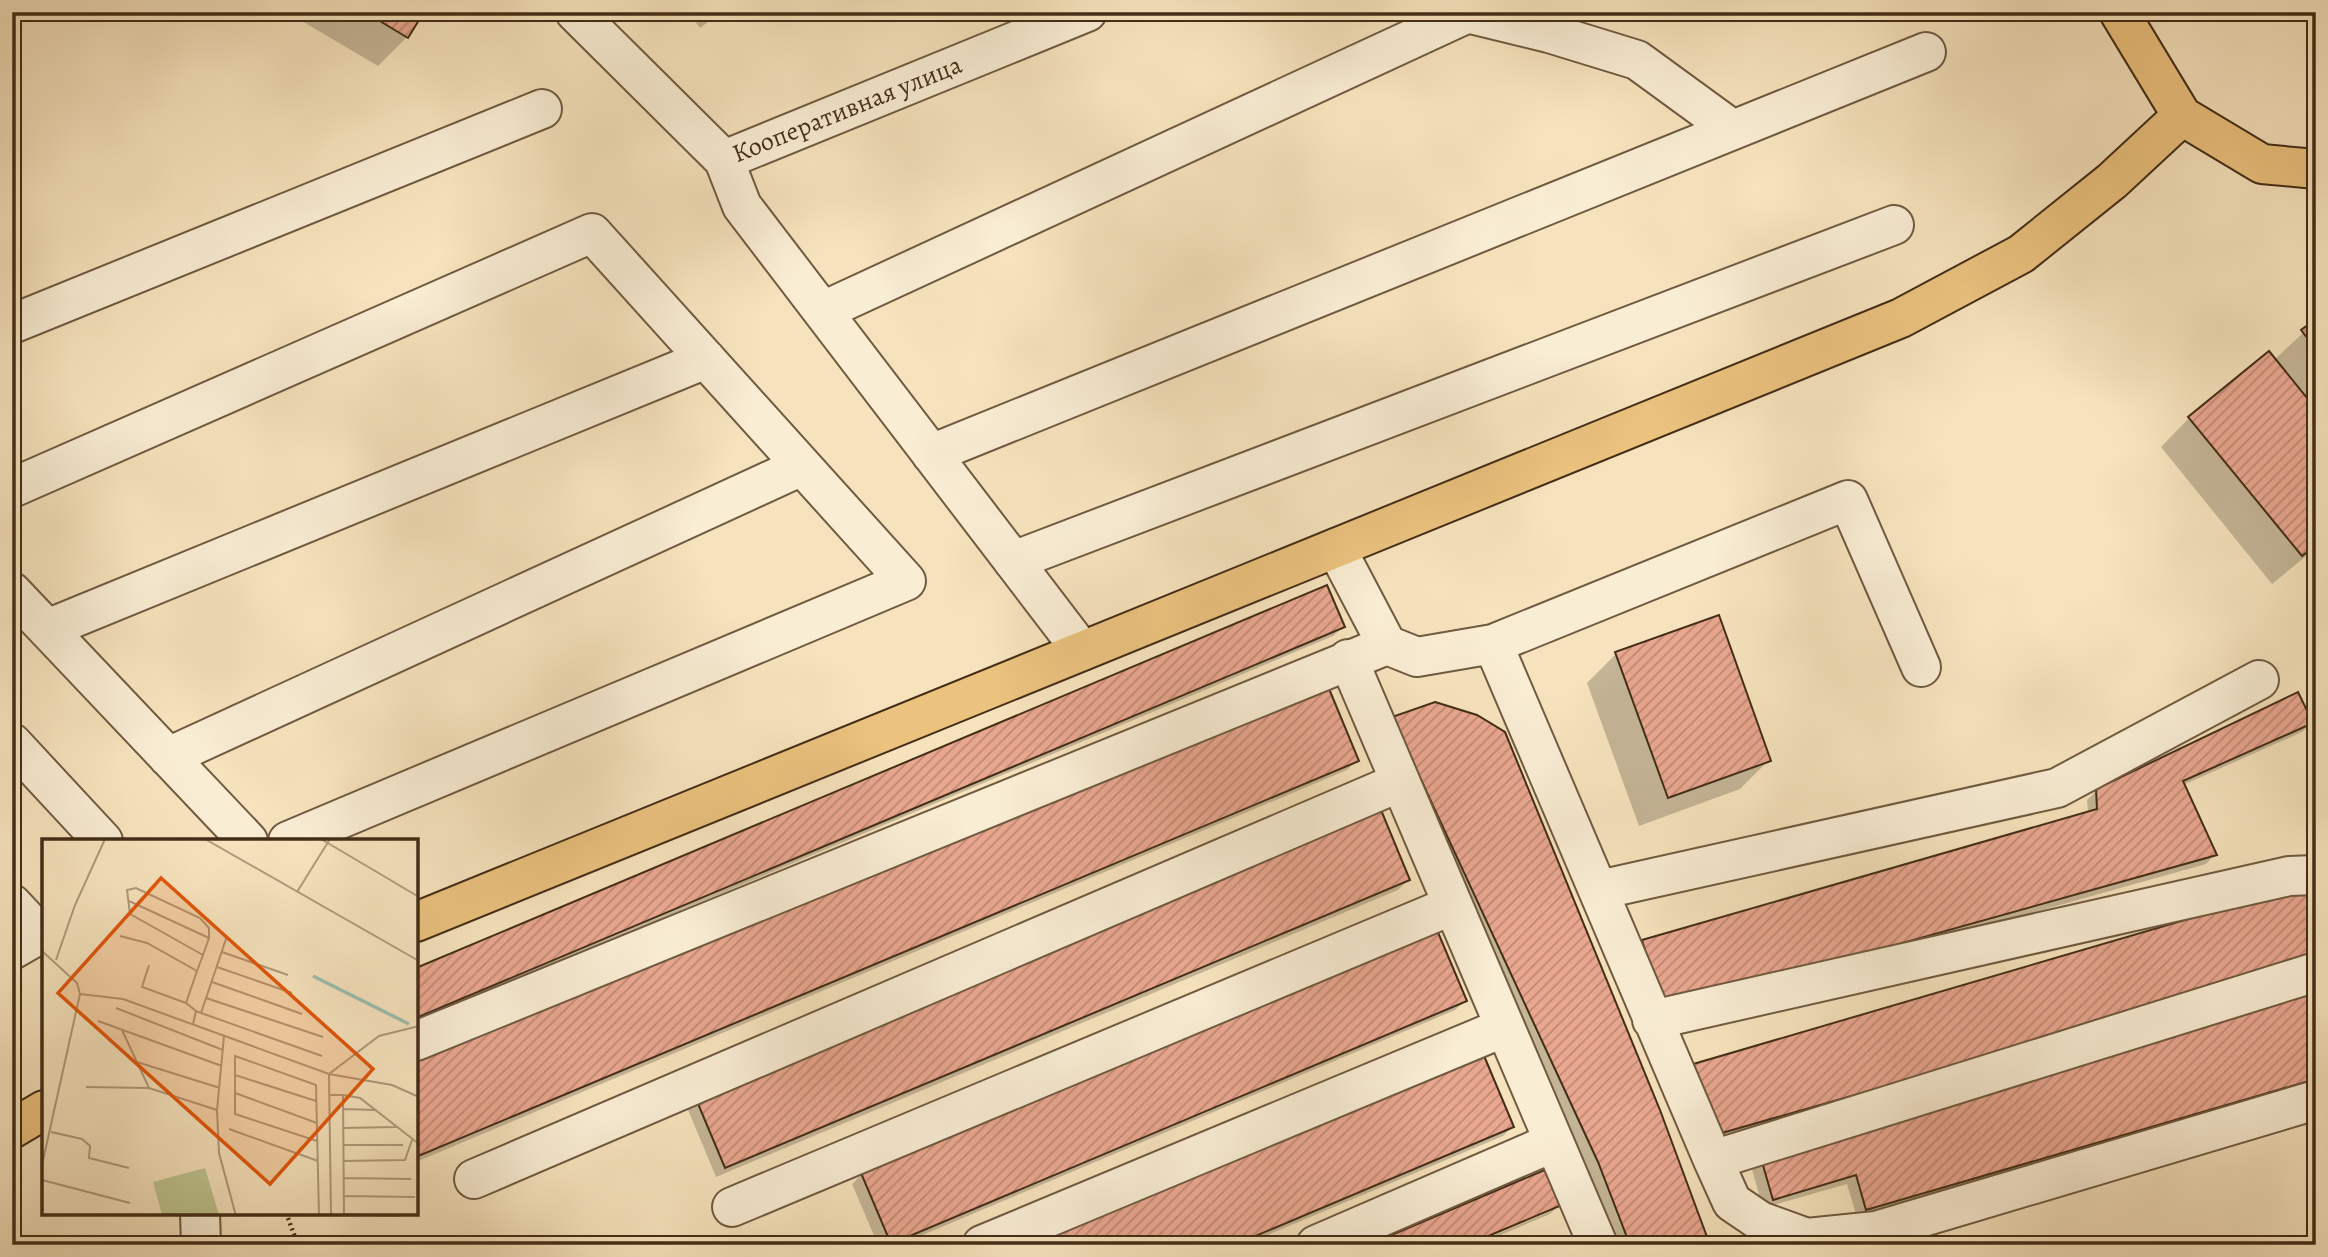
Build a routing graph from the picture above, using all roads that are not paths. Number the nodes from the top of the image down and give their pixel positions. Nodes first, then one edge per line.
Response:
1 (575, 12) edge
2 (1087, 12) edge
3 (2119, 12) edge
4 (1465, 13) edge
5 (1926, 52) dead end
6 (542, 109) dead end
7 (2182, 116) junction
8 (1733, 130) junction
9 (724, 160) junction
10 (2316, 170) edge
11 (1894, 226) dead end
12 (823, 311) junction
13 (12, 324) edge
14 (706, 359) junction
15 (931, 454) junction
16 (802, 466) junction
17 (12, 488) edge
18 (1336, 548) junction
19 (1013, 561) junction
20 (12, 592) edge
21 (47, 629) junction
22 (1493, 644) junction
23 (1387, 645) junction
24 (1082, 651) junction
25 (1348, 659) junction
26 (1921, 667) dead end
27 (2259, 680) dead end
28 (12, 743) edge
29 (168, 757) junction
30 (1400, 782) junction
31 (101, 839) edge
32 (246, 839) edge
33 (293, 839) edge
34 (2316, 875) edge
35 (1599, 890) junction
36 (12, 904) edge
37 (1453, 905) junction
38 (418, 921) edge
39 (32, 939) edge
40 (2316, 972) edge
41 (1653, 1020) junction
42 (1505, 1027) junction
43 (418, 1040) edge
44 (2316, 1100) edge
45 (42, 1111) edge
46 (12, 1129) edge
47 (1554, 1142) junction
48 (1713, 1160) junction
49 (474, 1180) dead end
50 (732, 1207) dead end
51 (200, 1215) edge
52 (201, 1245) edge
53 (982, 1245) edge
54 (1316, 1245) edge
55 (1598, 1245) edge

1 - 9 street, Кооперативная улица
2 - 9 street, Кооперативная улица
3 - 7 main road
4 - 8 street
4 - 12 street
5 - 8 street
6 - 13 street
7 - 10 main road
7 - 18 main road
8 - 15 street
9 - 12 street
11 - 19 street
12 - 15 street
14 - 16 street
14 - 17 street
14 - 21 street
15 - 19 street
16 - 29 street
16 - 33 street
18 - 23 street
18 - 24 main road
19 - 24 street
20 - 21 street
21 - 29 street
22 - 23 street
22 - 26 street
22 - 35 street
23 - 25 street
24 - 38 main road
25 - 30 street
25 - 43 street
27 - 35 street
28 - 31 street
29 - 32 street
30 - 37 street
30 - 49 street
34 - 41 street
35 - 41 street
36 - 39 street
37 - 42 street
37 - 50 street
40 - 48 street
41 - 48 street
42 - 47 street
42 - 53 street
44 - 48 street
45 - 46 main road
47 - 54 street
47 - 55 street
51 - 52 street

